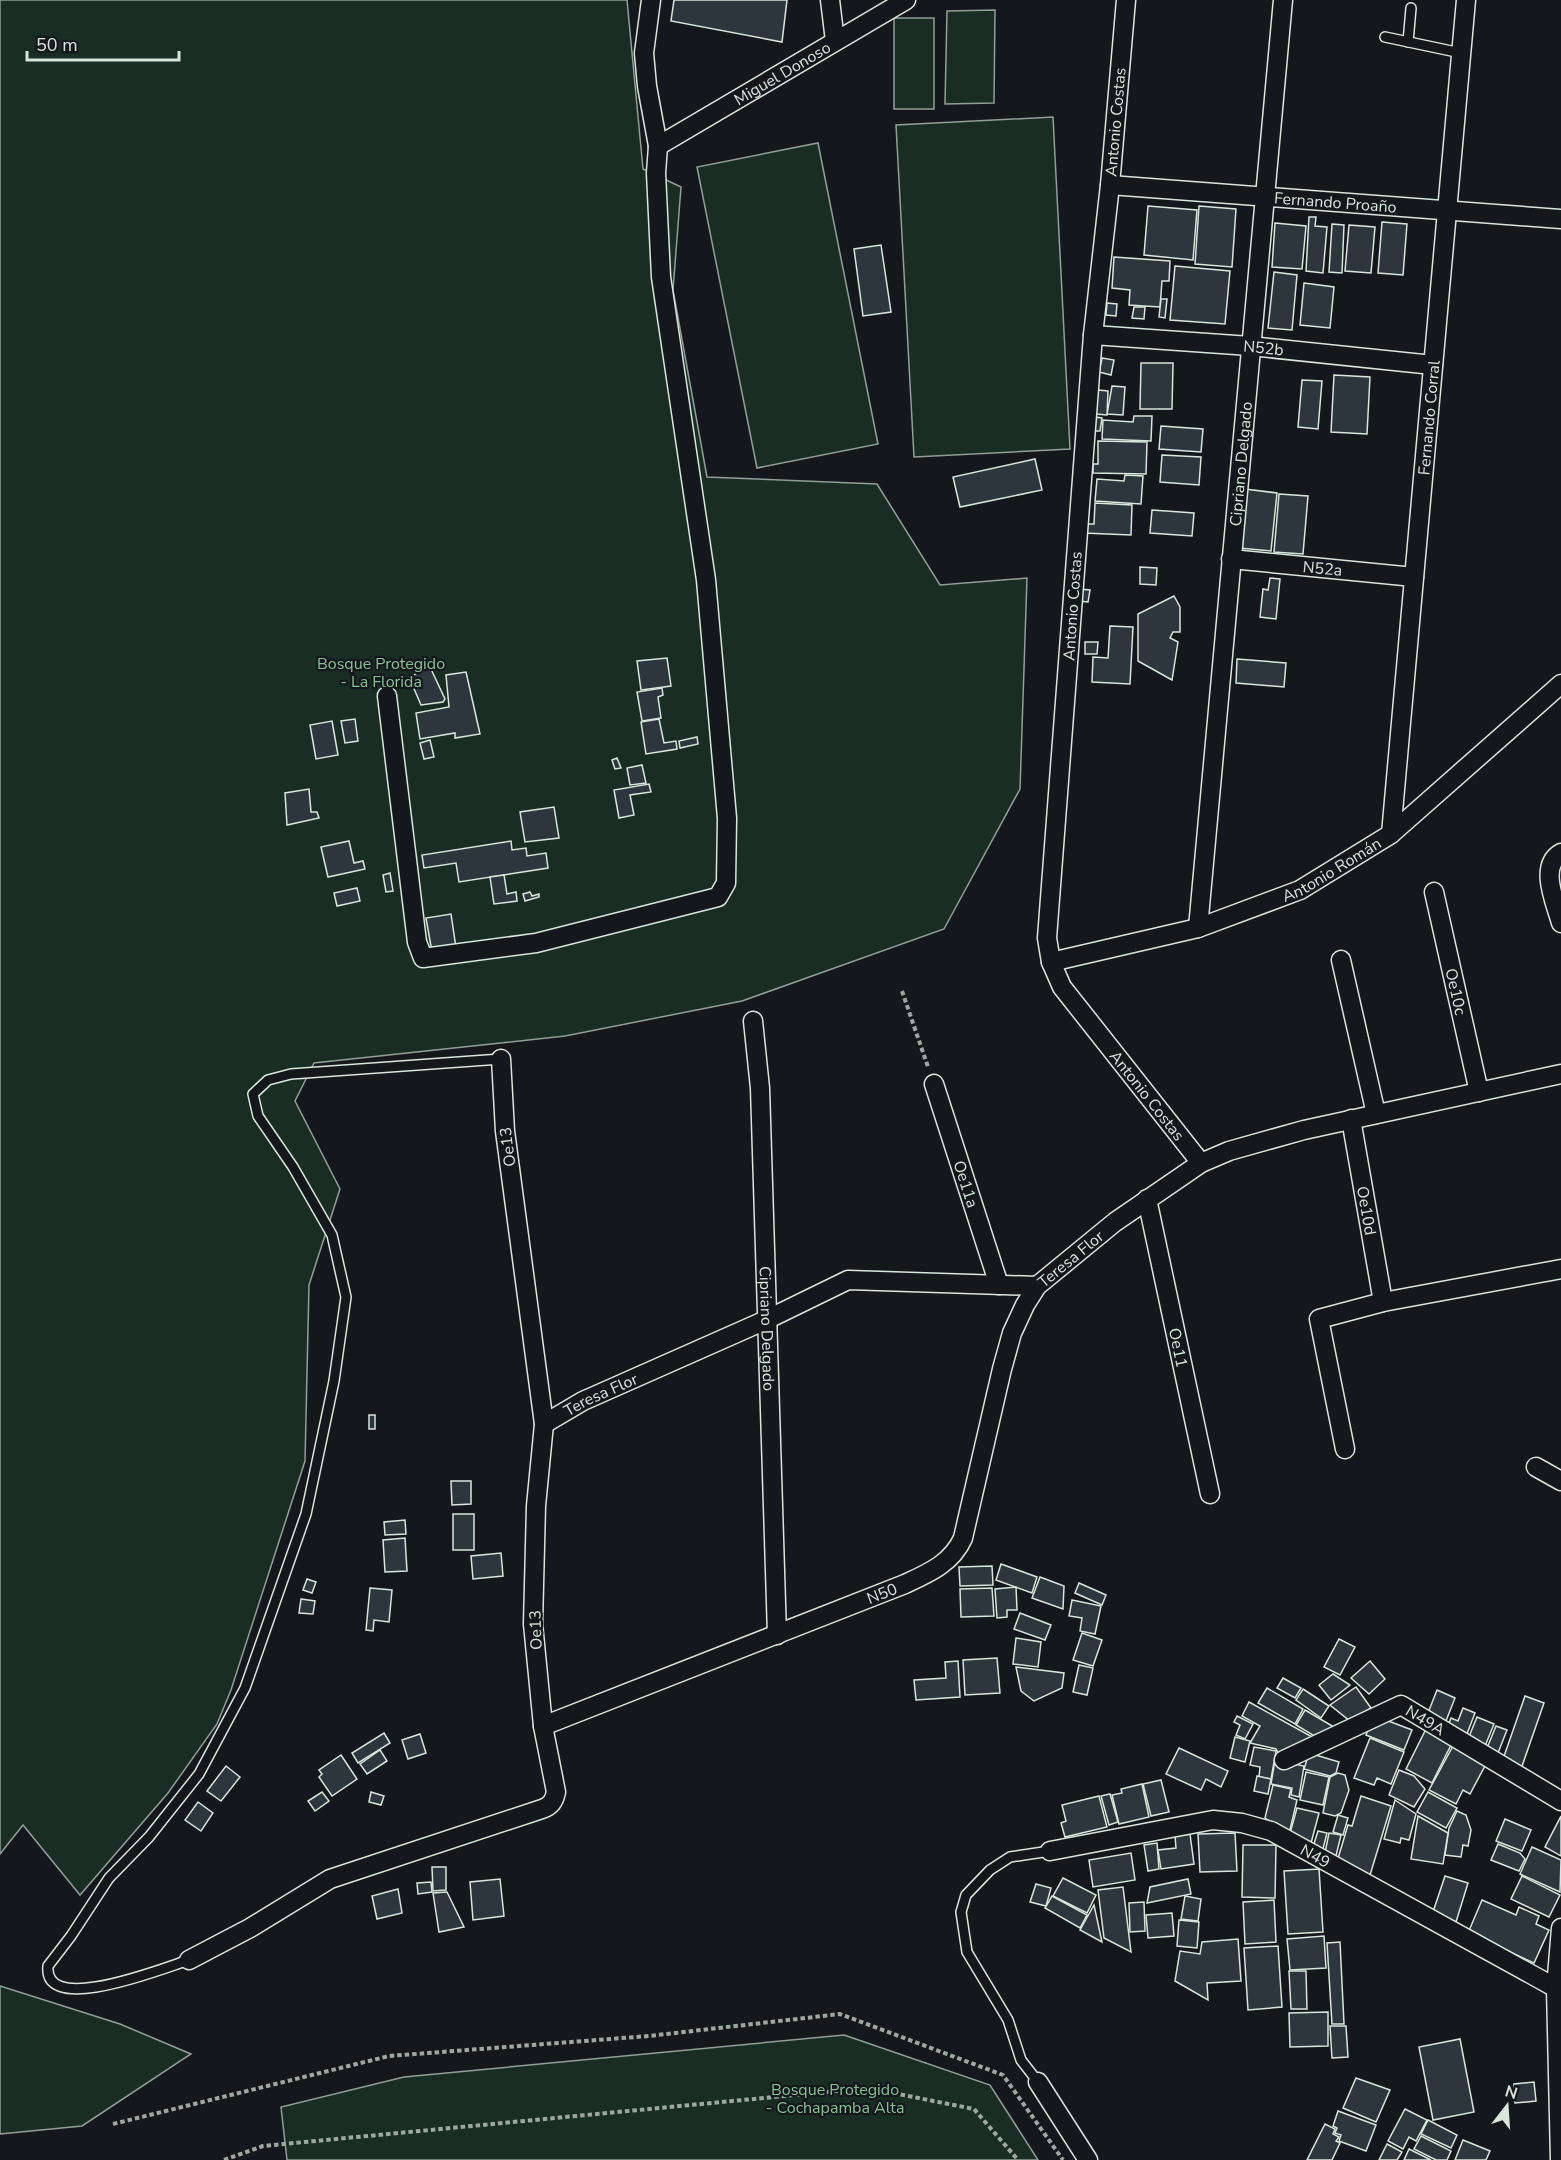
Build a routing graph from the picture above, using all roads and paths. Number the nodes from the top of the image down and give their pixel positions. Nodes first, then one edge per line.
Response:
1 (651, 0) edge
2 (830, 0) edge
3 (906, 0) edge
4 (1125, 0) edge
5 (1283, 0) edge
6 (1466, 0) edge
7 (1411, 8) dead end
8 (1385, 37) dead end
9 (835, 41) junction
10 (1408, 42) junction
11 (1461, 53) junction
12 (658, 146) junction
13 (1110, 185) junction
14 (1265, 196) junction
15 (1448, 210) junction
16 (1561, 219) edge
17 (1093, 335) junction
18 (1250, 346) junction
19 (1433, 365) junction
20 (1231, 559) junction
21 (1414, 577) junction
22 (1561, 684) edge
23 (387, 696) dead end
24 (1391, 834) junction
25 (1561, 854) edge
26 (1434, 892) dead end
27 (1561, 923) edge
28 (1198, 928) junction
29 (1341, 960) dead end
30 (1051, 962) junction
31 (902, 991) dead end
32 (753, 1021) dead end
33 (501, 1059) joint
34 (1561, 1074) edge
35 (934, 1084) joint
36 (1479, 1092) junction
37 (1376, 1114) junction
38 (1351, 1119) junction
39 (1201, 1163) junction
40 (1147, 1199) junction
41 (1561, 1269) edge
42 (999, 1285) junction
43 (1037, 1286) junction
44 (1383, 1302) junction
45 (766, 1320) junction
46 (544, 1424) junction
47 (1345, 1449) dead end
48 (1536, 1467) dead end
49 (1561, 1481) edge
50 (1210, 1494) dead end
51 (777, 1635) junction
52 (543, 1726) junction
53 (1284, 1760) dead end
54 (1561, 1801) edge
55 (1050, 1851) joint
56 (1561, 1928) edge
57 (1559, 1952) edge
58 (189, 1960) joint
59 (1556, 1988) junction
60 (1038, 2082) joint
61 (113, 2124) dead end
62 (224, 2160) edge
63 (1018, 2160) edge
64 (1063, 2160) edge
65 (1088, 2160) edge
66 (1560, 2160) edge

1 - 12 street
2 - 9 street
3 - 9 street, Miguel Donoso
4 - 13 street, Antonio Costas
5 - 14 street, Cipriano Delgado
6 - 11 street, Fernando Corral
7 - 10 lane
8 - 10 lane
9 - 12 street, Miguel Donoso
10 - 11 lane
11 - 15 street, Fernando Corral
12 - 23 street
13 - 14 street, Fernando Proaño
13 - 17 street, Antonio Costas
14 - 15 street, Fernando Proaño
14 - 18 street, Cipriano Delgado
15 - 16 street, Fernando Proaño
15 - 19 street, Fernando Corral
17 - 18 street, N52b
17 - 30 street, Antonio Costas
18 - 19 street, N52b
18 - 20 street, Cipriano Delgado
19 - 21 street, Fernando Corral
20 - 21 street, N52a
20 - 28 street, Cipriano Delgado
21 - 24 street, Fernando Corral
22 - 24 street, Antonio Román
24 - 28 street, Antonio Román
25 - 27 street
26 - 36 street, Oe10c
28 - 30 street, Antonio Román
29 - 37 street
30 - 39 street, Antonio Costas
31 - 35 path
32 - 45 street, Cipriano Delgado
33 - 46 street, Oe13
33 - 58 lane
34 - 36 street, Teresa Flor
35 - 42 street, Oe11a
36 - 37 street, Teresa Flor
37 - 38 street, Teresa Flor
38 - 39 street, Teresa Flor
38 - 44 street, Oe10d
39 - 40 street, Teresa Flor
40 - 43 street, Teresa Flor
40 - 50 street, Oe11
41 - 44 street
42 - 43 street, Teresa Flor
42 - 45 street, Teresa Flor
43 - 51 street, N50
44 - 47 street
45 - 46 street, Teresa Flor
45 - 51 street, Cipriano Delgado
46 - 52 street, Oe13
48 - 49 street
51 - 52 street, N50
52 - 58 street, Oe13
53 - 54 street, N49A
55 - 59 street, N49
55 - 60 lane
56 - 57 street
57 - 59 street
59 - 66 street
60 - 65 street
61 - 64 path
62 - 63 path

